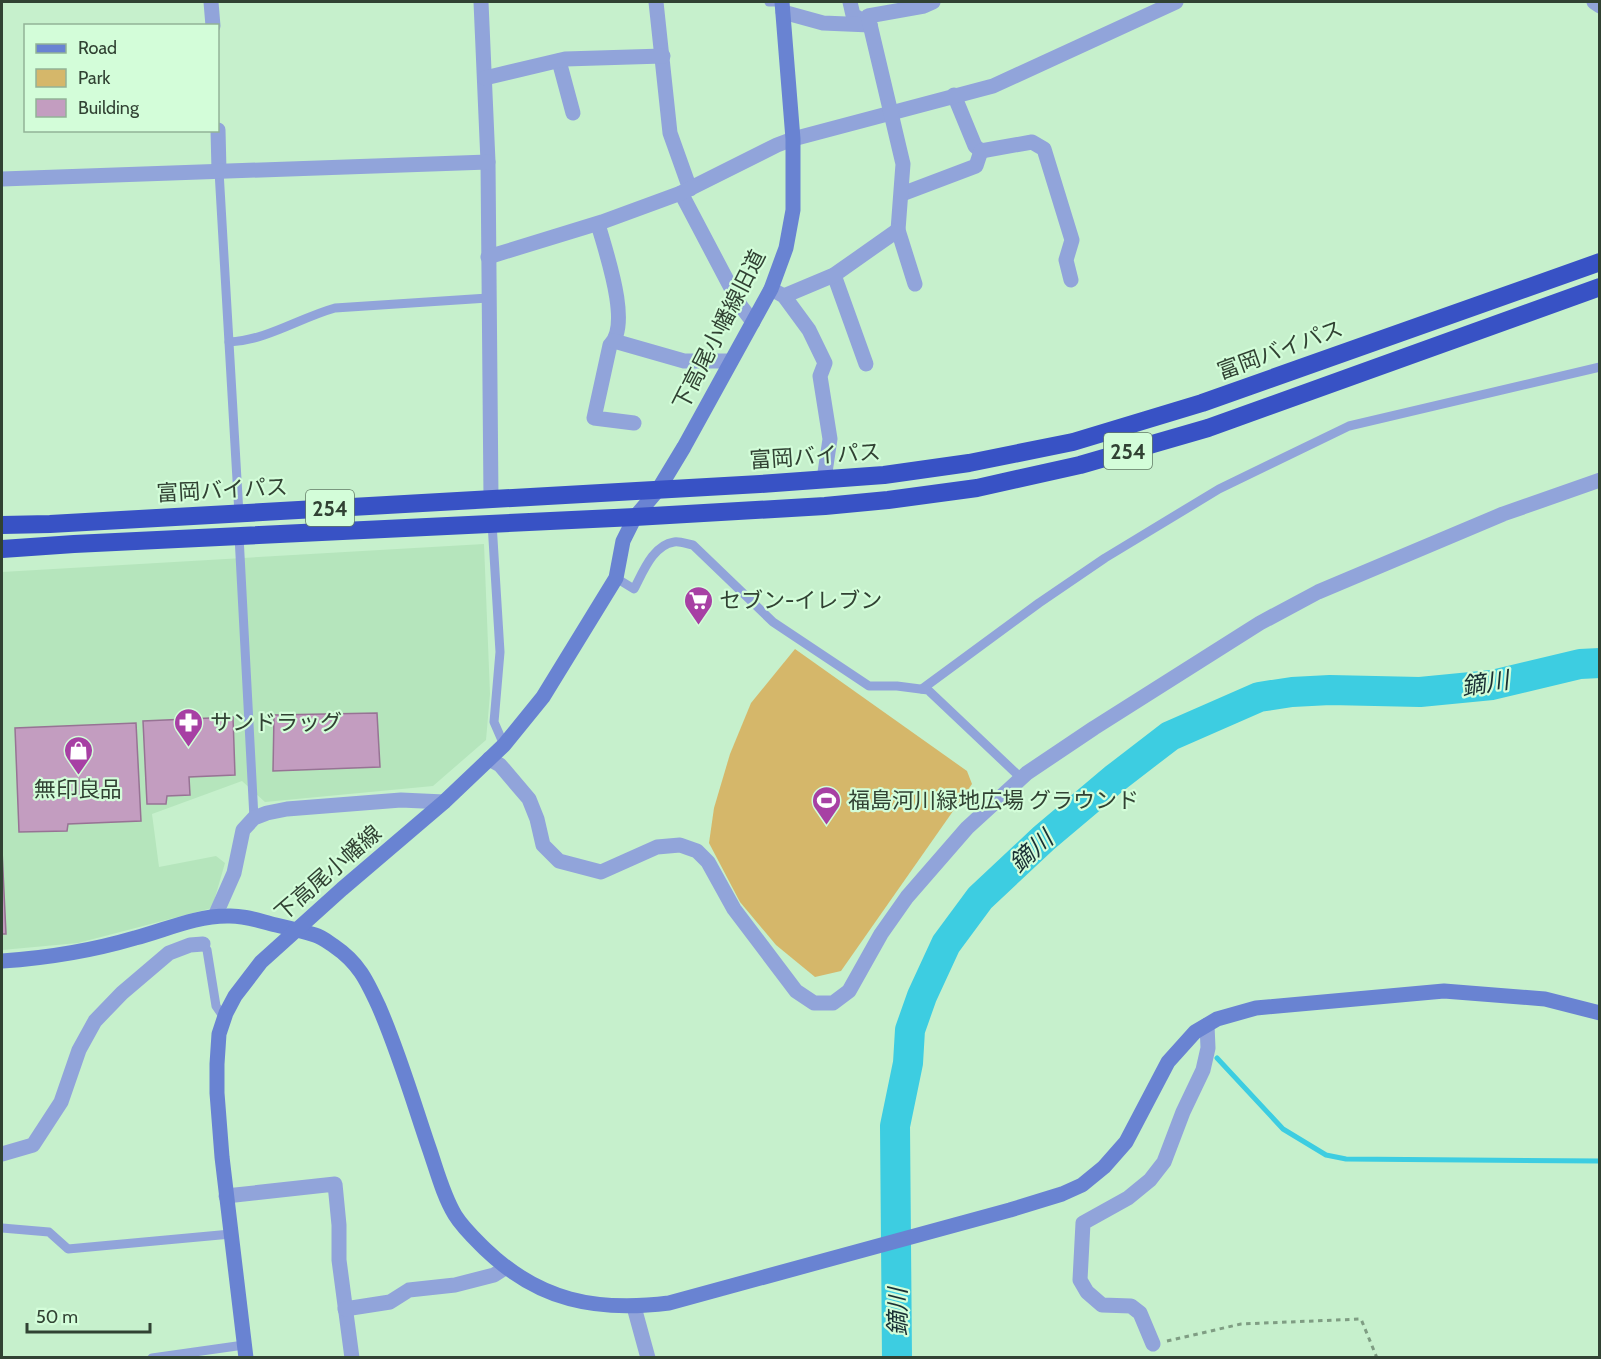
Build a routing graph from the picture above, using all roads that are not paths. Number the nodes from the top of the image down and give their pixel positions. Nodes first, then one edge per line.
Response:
1 (211, 2) edge
2 (481, 2) edge
3 (656, 2) edge
4 (768, 2) edge
5 (850, 2) edge
6 (933, 2) edge
7 (1176, 2) edge
8 (1594, 2) edge
9 (782, 5) edge
10 (1599, 6) edge
11 (213, 24) edge
12 (870, 25) junction
13 (663, 56) junction
14 (559, 61) junction
15 (485, 78) junction
16 (954, 95) junction
17 (573, 113) dead end
18 (892, 114) junction
19 (218, 132) edge
20 (793, 139) junction
21 (981, 151) junction
22 (488, 162) junction
23 (219, 171) junction
24 (2, 179) edge
25 (685, 191) junction
26 (902, 194) junction
27 (598, 224) junction
28 (898, 230) junction
29 (488, 257) junction
30 (1599, 262) edge
31 (834, 275) junction
32 (1071, 280) dead end
33 (915, 284) dead end
34 (1599, 287) edge
35 (777, 292) junction
36 (488, 298) junction
37 (753, 322) junction
38 (614, 341) junction
39 (230, 342) junction
40 (731, 361) junction
41 (866, 364) dead end
42 (1599, 367) edge
43 (634, 423) dead end
44 (824, 479) junction
45 (1599, 480) edge
46 (658, 490) junction
47 (491, 498) junction
48 (239, 514) junction
49 (635, 517) junction
50 (492, 523) junction
51 (2, 525) edge
52 (239, 536) junction
53 (2, 549) edge
54 (616, 578) junction
55 (922, 689) junction
56 (504, 745) junction
57 (489, 759) junction
58 (1021, 778) junction
59 (444, 802) junction
60 (254, 818) junction
61 (215, 916) junction
62 (297, 930) junction
63 (155, 932) junction
64 (203, 944) joint
65 (162, 959) junction
66 (2, 961) edge
67 (1599, 1013) edge
68 (225, 1019) junction
69 (1207, 1025) junction
70 (2, 1154) edge
71 (226, 1196) junction
72 (2, 1228) edge
73 (231, 1234) junction
74 (505, 1268) junction
75 (634, 1307) junction
76 (345, 1309) junction
77 (1153, 1344) road end
78 (245, 1351) edge
79 (152, 1358) edge
80 (352, 1358) edge
81 (648, 1358) edge

1 - 11 street
2 - 15 street
3 - 13 street
4 - 9 lane
5 - 12 street
6 - 12 street
7 - 16 street
8 - 10 street
9 - 12 street
9 - 20 street, 下高尾小幡線旧道
12 - 18 street
13 - 14 street
13 - 25 street
14 - 15 street
14 - 17 street
15 - 22 street
16 - 18 street
16 - 21 street
18 - 20 street
18 - 26 street
19 - 23 street
20 - 25 street
20 - 35 street, 下高尾小幡線旧道
21 - 26 street
21 - 32 street
22 - 23 street
22 - 29 street
23 - 24 street
23 - 39 lane
25 - 27 street
25 - 37 street
26 - 28 street
27 - 29 street
27 - 38 street
28 - 31 street
28 - 33 street
29 - 36 street
30 - 44 highway, 富岡バイパス / 254
31 - 35 street
31 - 41 street
34 - 49 highway, 富岡バイパス / 254
35 - 37 street, 下高尾小幡線旧道
35 - 44 street
36 - 39 lane
36 - 47 street
37 - 40 street, 下高尾小幡線旧道
38 - 40 street
38 - 43 street
39 - 48 lane
40 - 46 street, 下高尾小幡線旧道
42 - 55 lane
44 - 46 highway, 富岡バイパス / 254
45 - 58 street
46 - 47 highway, 富岡バイパス / 254
46 - 49 street, 下高尾小幡線
47 - 48 highway, 富岡バイパス / 254
48 - 51 highway, 富岡バイパス / 254
49 - 50 highway, 富岡バイパス / 254
49 - 54 street, 下高尾小幡線
50 - 52 highway, 富岡バイパス / 254
50 - 56 lane
52 - 53 highway, 富岡バイパス / 254
52 - 60 lane
54 - 55 lane
54 - 56 street, 下高尾小幡線
55 - 58 lane
56 - 57 street, 下高尾小幡線
57 - 58 street
57 - 59 street, 下高尾小幡線
59 - 60 street
59 - 62 street, 下高尾小幡線
60 - 61 street
61 - 62 street
61 - 63 street
62 - 68 street, 下高尾小幡線
62 - 74 street
63 - 65 street
63 - 66 street
64 - 65 street
64 - 68 lane
65 - 70 street
67 - 69 street
68 - 71 street, 下高尾小幡線
69 - 75 street
69 - 77 street
71 - 73 street, 下高尾小幡線
71 - 76 street
72 - 73 lane
73 - 78 street, 下高尾小幡線
74 - 75 street
74 - 76 street
75 - 81 street
76 - 80 street
78 - 79 lane

